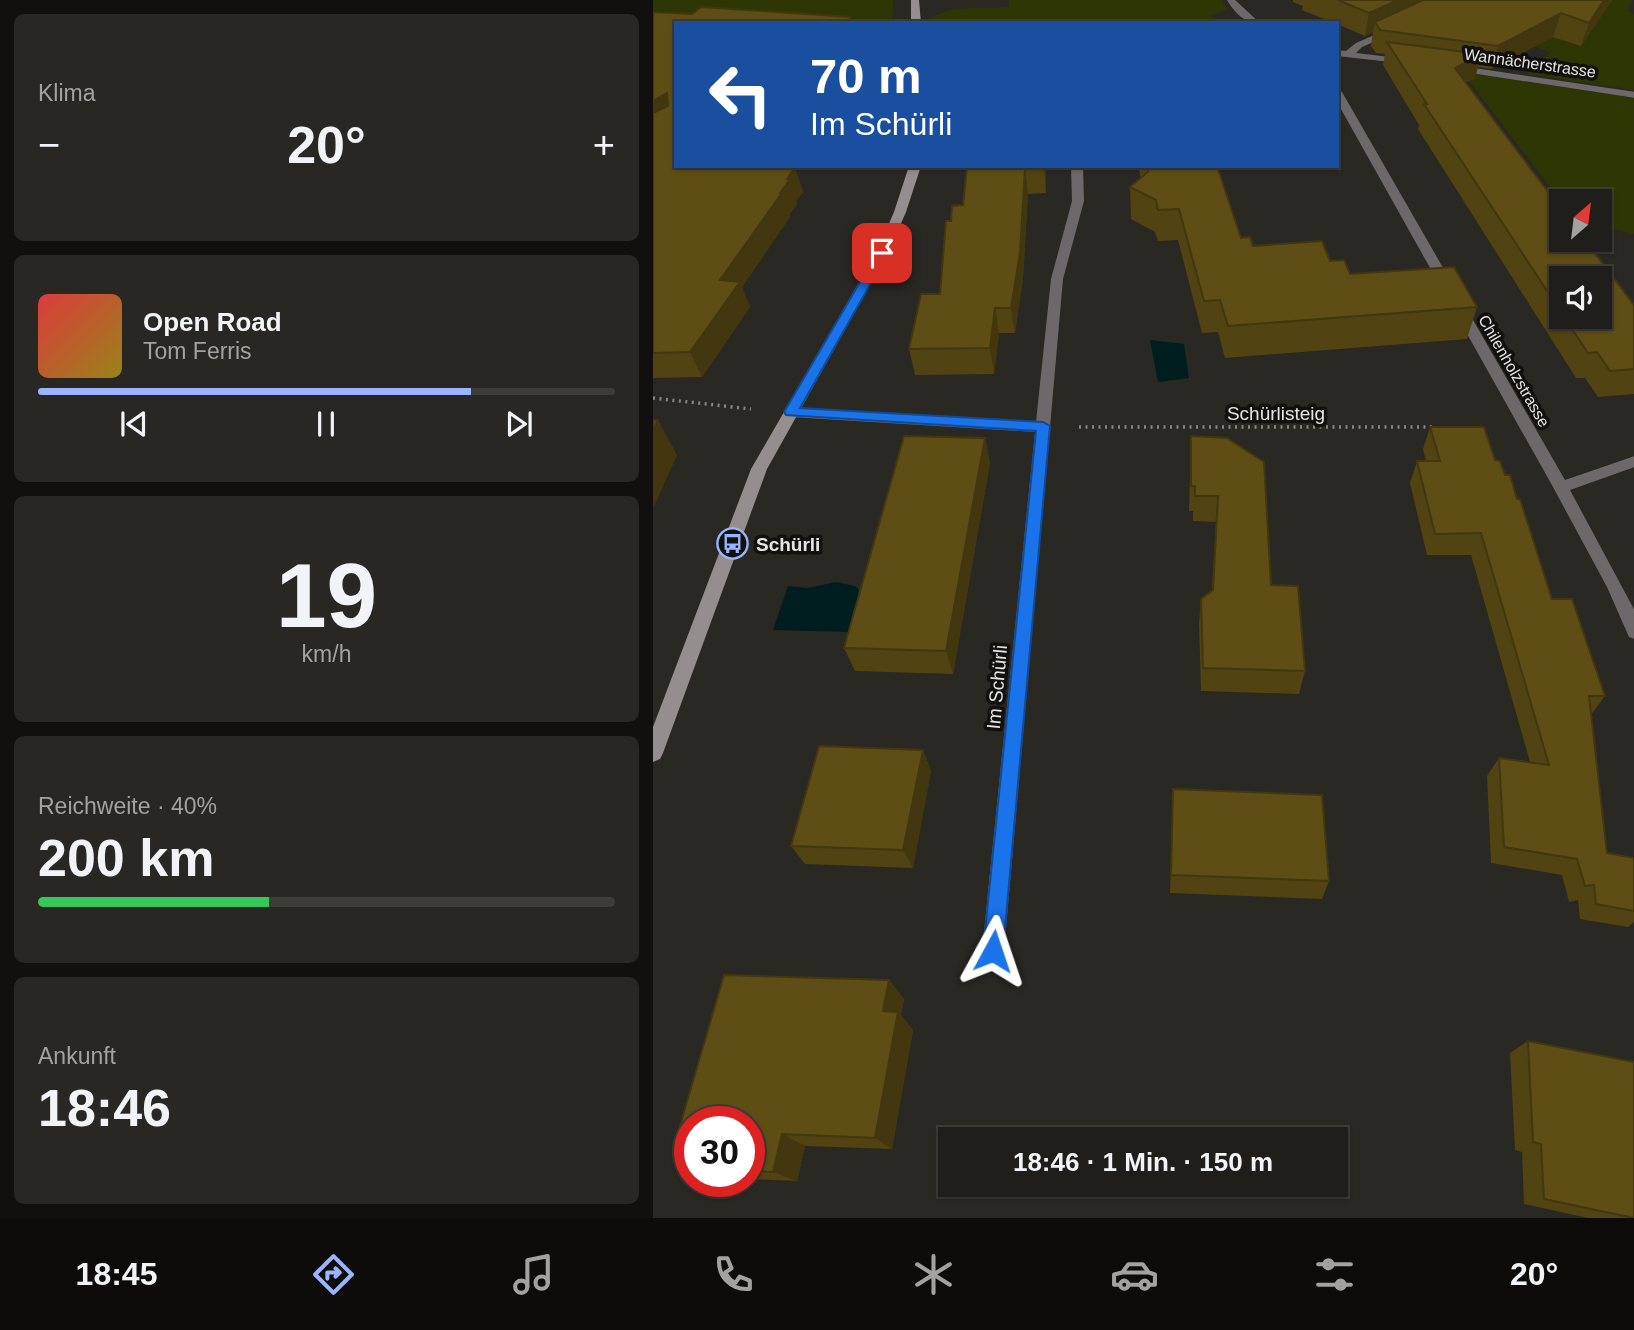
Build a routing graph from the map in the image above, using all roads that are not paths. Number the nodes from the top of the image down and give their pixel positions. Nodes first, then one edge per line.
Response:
1 (915, 0) edge
2 (1231, 0) edge
3 (916, 21) edge
4 (1253, 21) edge
5 (1407, 23) edge
6 (1339, 53) edge
7 (1349, 54) junction
8 (1418, 63) edge
9 (1444, 67) edge
10 (1634, 95) edge
11 (1339, 96) edge
12 (914, 168) edge
13 (1077, 168) edge
14 (791, 412) junction
15 (1043, 426) junction
16 (1634, 461) edge
17 (1561, 487) junction
18 (1634, 632) edge
19 (653, 754) edge
20 (993, 951) dead end

1 - 3 street
2 - 4 street
5 - 7 street
6 - 7 street
7 - 8 street
9 - 10 street, Wannächerstrasse
11 - 17 street, Chilenholzstrasse
12 - 14 street
13 - 15 street, Im Schürli
14 - 15 street
14 - 19 street
15 - 20 street, Im Schürli
16 - 17 street
17 - 18 street, Chilenholzstrasse

